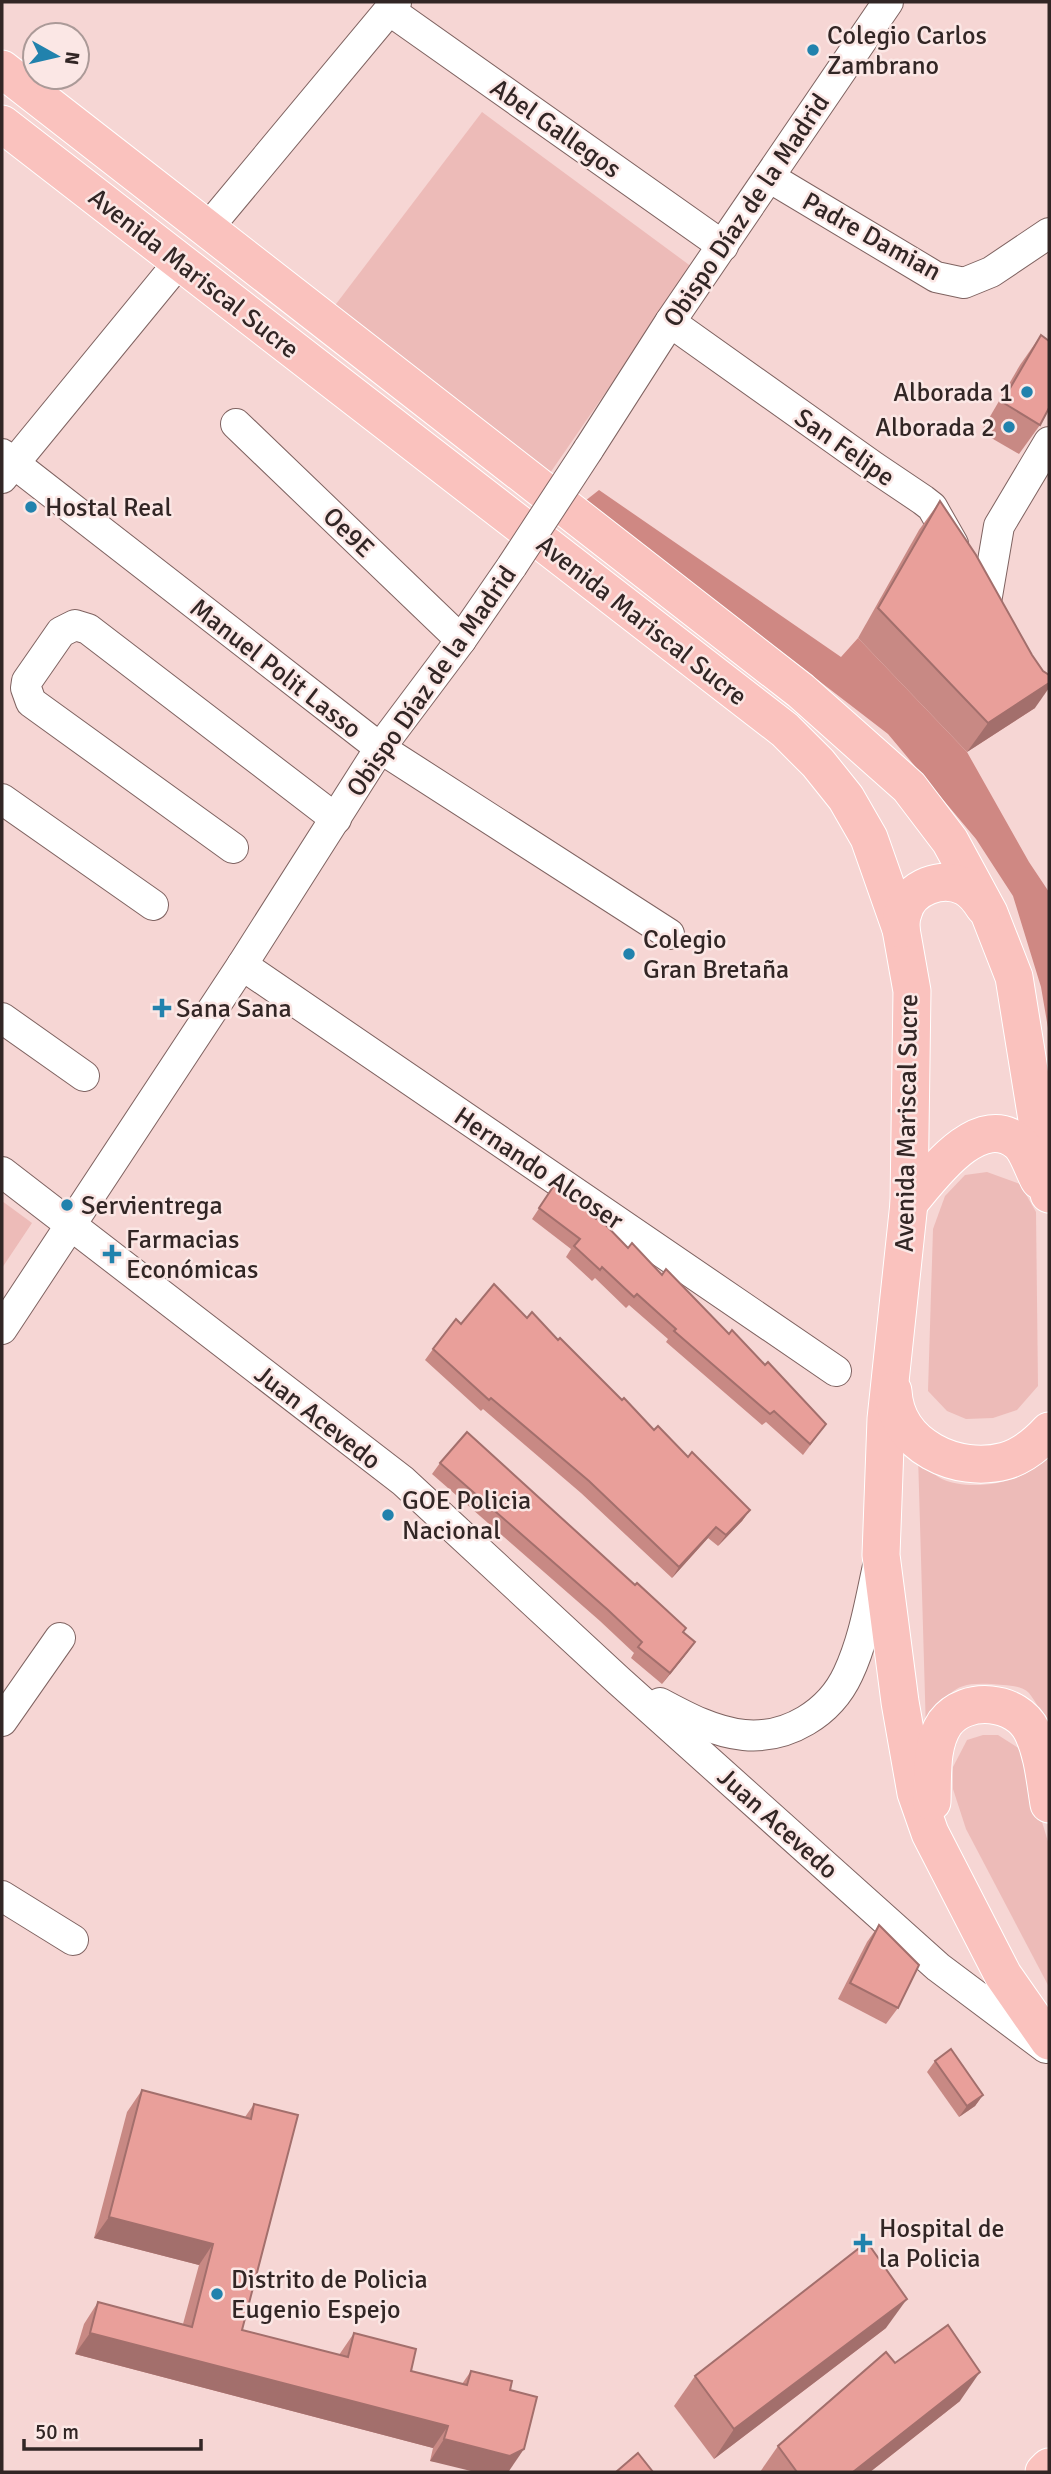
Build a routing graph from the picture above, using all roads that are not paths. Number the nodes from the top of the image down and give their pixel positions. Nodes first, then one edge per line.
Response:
1 (888, 2) edge
2 (393, 6) edge
3 (2, 69) edge
4 (2, 124) edge
5 (769, 177) junction
6 (207, 229) junction
7 (1049, 233) edge
8 (723, 246) junction
9 (178, 262) junction
10 (670, 322) junction
11 (236, 424) dead end
12 (1049, 442) edge
13 (6, 466) edge
14 (461, 640) junction
15 (380, 748) junction
16 (2, 799) edge
17 (336, 819) junction
18 (233, 848) dead end
19 (153, 905) dead end
20 (989, 913) junction
21 (901, 929) junction
22 (669, 934) dead end
23 (242, 965) junction
24 (2, 1018) edge
25 (84, 1076) dead end
26 (2, 1172) edge
27 (1049, 1194) edge
28 (1049, 1200) edge
29 (909, 1203) junction
30 (72, 1224) junction
31 (2, 1329) edge
32 (891, 1366) junction
33 (836, 1371) dead end
34 (1049, 1431) edge
35 (881, 1555) junction
36 (60, 1639) dead end
37 (618, 1680) junction
38 (2, 1721) edge
39 (1049, 1804) edge
40 (930, 1833) junction
41 (2, 1896) edge
42 (73, 1940) dead end
43 (1049, 2041) edge
44 (1049, 2050) edge
45 (1049, 2467) edge
46 (1044, 2472) edge

1 - 5 street, Obispo Díaz de la Madrid
2 - 6 street
2 - 8 street, Abel Gallegos
3 - 6 main road, Avenida Mariscal Sucre
4 - 9 main road, Avenida Mariscal Sucre
5 - 7 street, Padre Damian
5 - 8 street, Obispo Díaz de la Madrid
6 - 20 main road, Avenida Mariscal Sucre
8 - 10 street, Obispo Díaz de la Madrid
9 - 13 street
9 - 21 main road, Avenida Mariscal Sucre
10 - 12 street, San Felipe
10 - 14 street, Obispo Díaz de la Madrid, bridge
11 - 14 street, Oe9E
13 - 15 street, Manuel Polit Lasso
14 - 15 street, Obispo Díaz de la Madrid
15 - 17 street, Obispo Díaz de la Madrid
15 - 22 street, Manuel Polit Lasso
16 - 19 street
17 - 18 street
17 - 23 street, Obispo Díaz de la Madrid
20 - 21 main road
20 - 27 main road, Avenida Mariscal Sucre
21 - 29 main road, Avenida Mariscal Sucre
23 - 30 street, Obispo Díaz de la Madrid
23 - 33 street, Hernando Alcoser
24 - 25 street
26 - 30 street, Juan Acevedo
28 - 29 main road
29 - 32 main road, Avenida Mariscal Sucre
30 - 31 street, Obispo Díaz de la Madrid
30 - 37 street, Juan Acevedo
32 - 34 main road
32 - 35 main road, Avenida Mariscal Sucre
35 - 37 street, Juan Acevedo
35 - 40 main road, Avenida Mariscal Sucre
36 - 38 street
37 - 44 street, Juan Acevedo
39 - 40 main road
40 - 43 main road, Avenida Mariscal Sucre
41 - 42 street
45 - 46 main road

